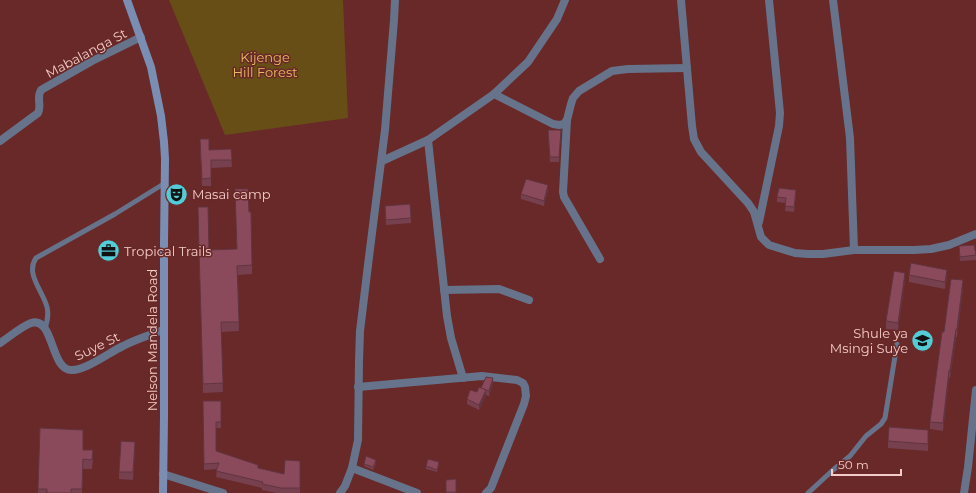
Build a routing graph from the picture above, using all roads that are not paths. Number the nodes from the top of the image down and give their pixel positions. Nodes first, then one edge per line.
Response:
1 (127, 0) edge
2 (395, 0) edge
3 (565, 0) edge
4 (681, 0) edge
5 (770, 0) edge
6 (833, 0) edge
7 (141, 37) junction
8 (687, 68) junction
9 (494, 94) junction
10 (567, 120) junction
11 (428, 140) junction
12 (0, 141) edge
13 (382, 161) junction
14 (165, 183) junction
15 (758, 223) junction
16 (976, 234) edge
17 (854, 250) junction
18 (600, 259) dead end
19 (444, 290) junction
20 (528, 300) dead end
21 (45, 329) junction
22 (164, 330) junction
23 (0, 343) edge
24 (897, 344) dead end
25 (463, 378) junction
26 (358, 387) junction
27 (976, 390) edge
28 (975, 410) edge
29 (972, 467) edge
30 (352, 468) junction
31 (163, 474) junction
32 (163, 493) edge
33 (223, 493) edge
34 (340, 493) edge
35 (417, 493) edge
36 (486, 493) edge
37 (808, 493) edge
38 (964, 493) edge

1 - 7 main road, Nelson Mandela Road
2 - 13 street
3 - 9 street
4 - 8 street
5 - 15 street
6 - 17 street
7 - 12 street, Mabalanga St
7 - 14 main road, Nelson Mandela Road
8 - 10 street
8 - 15 street
9 - 10 street
9 - 11 street
10 - 18 street
11 - 13 street
11 - 19 street
13 - 26 street
14 - 21 lane
14 - 22 main road, Nelson Mandela Road
15 - 17 street
16 - 17 street
19 - 20 street
19 - 25 street
21 - 22 street, Suye St
21 - 23 street
22 - 31 main road, Nelson Mandela Road
24 - 37 lane
25 - 26 street
25 - 36 street
26 - 30 street
27 - 28 street
28 - 29 street
29 - 38 street
30 - 34 street
30 - 35 street
31 - 32 main road, Nelson Mandela Road
31 - 33 street

